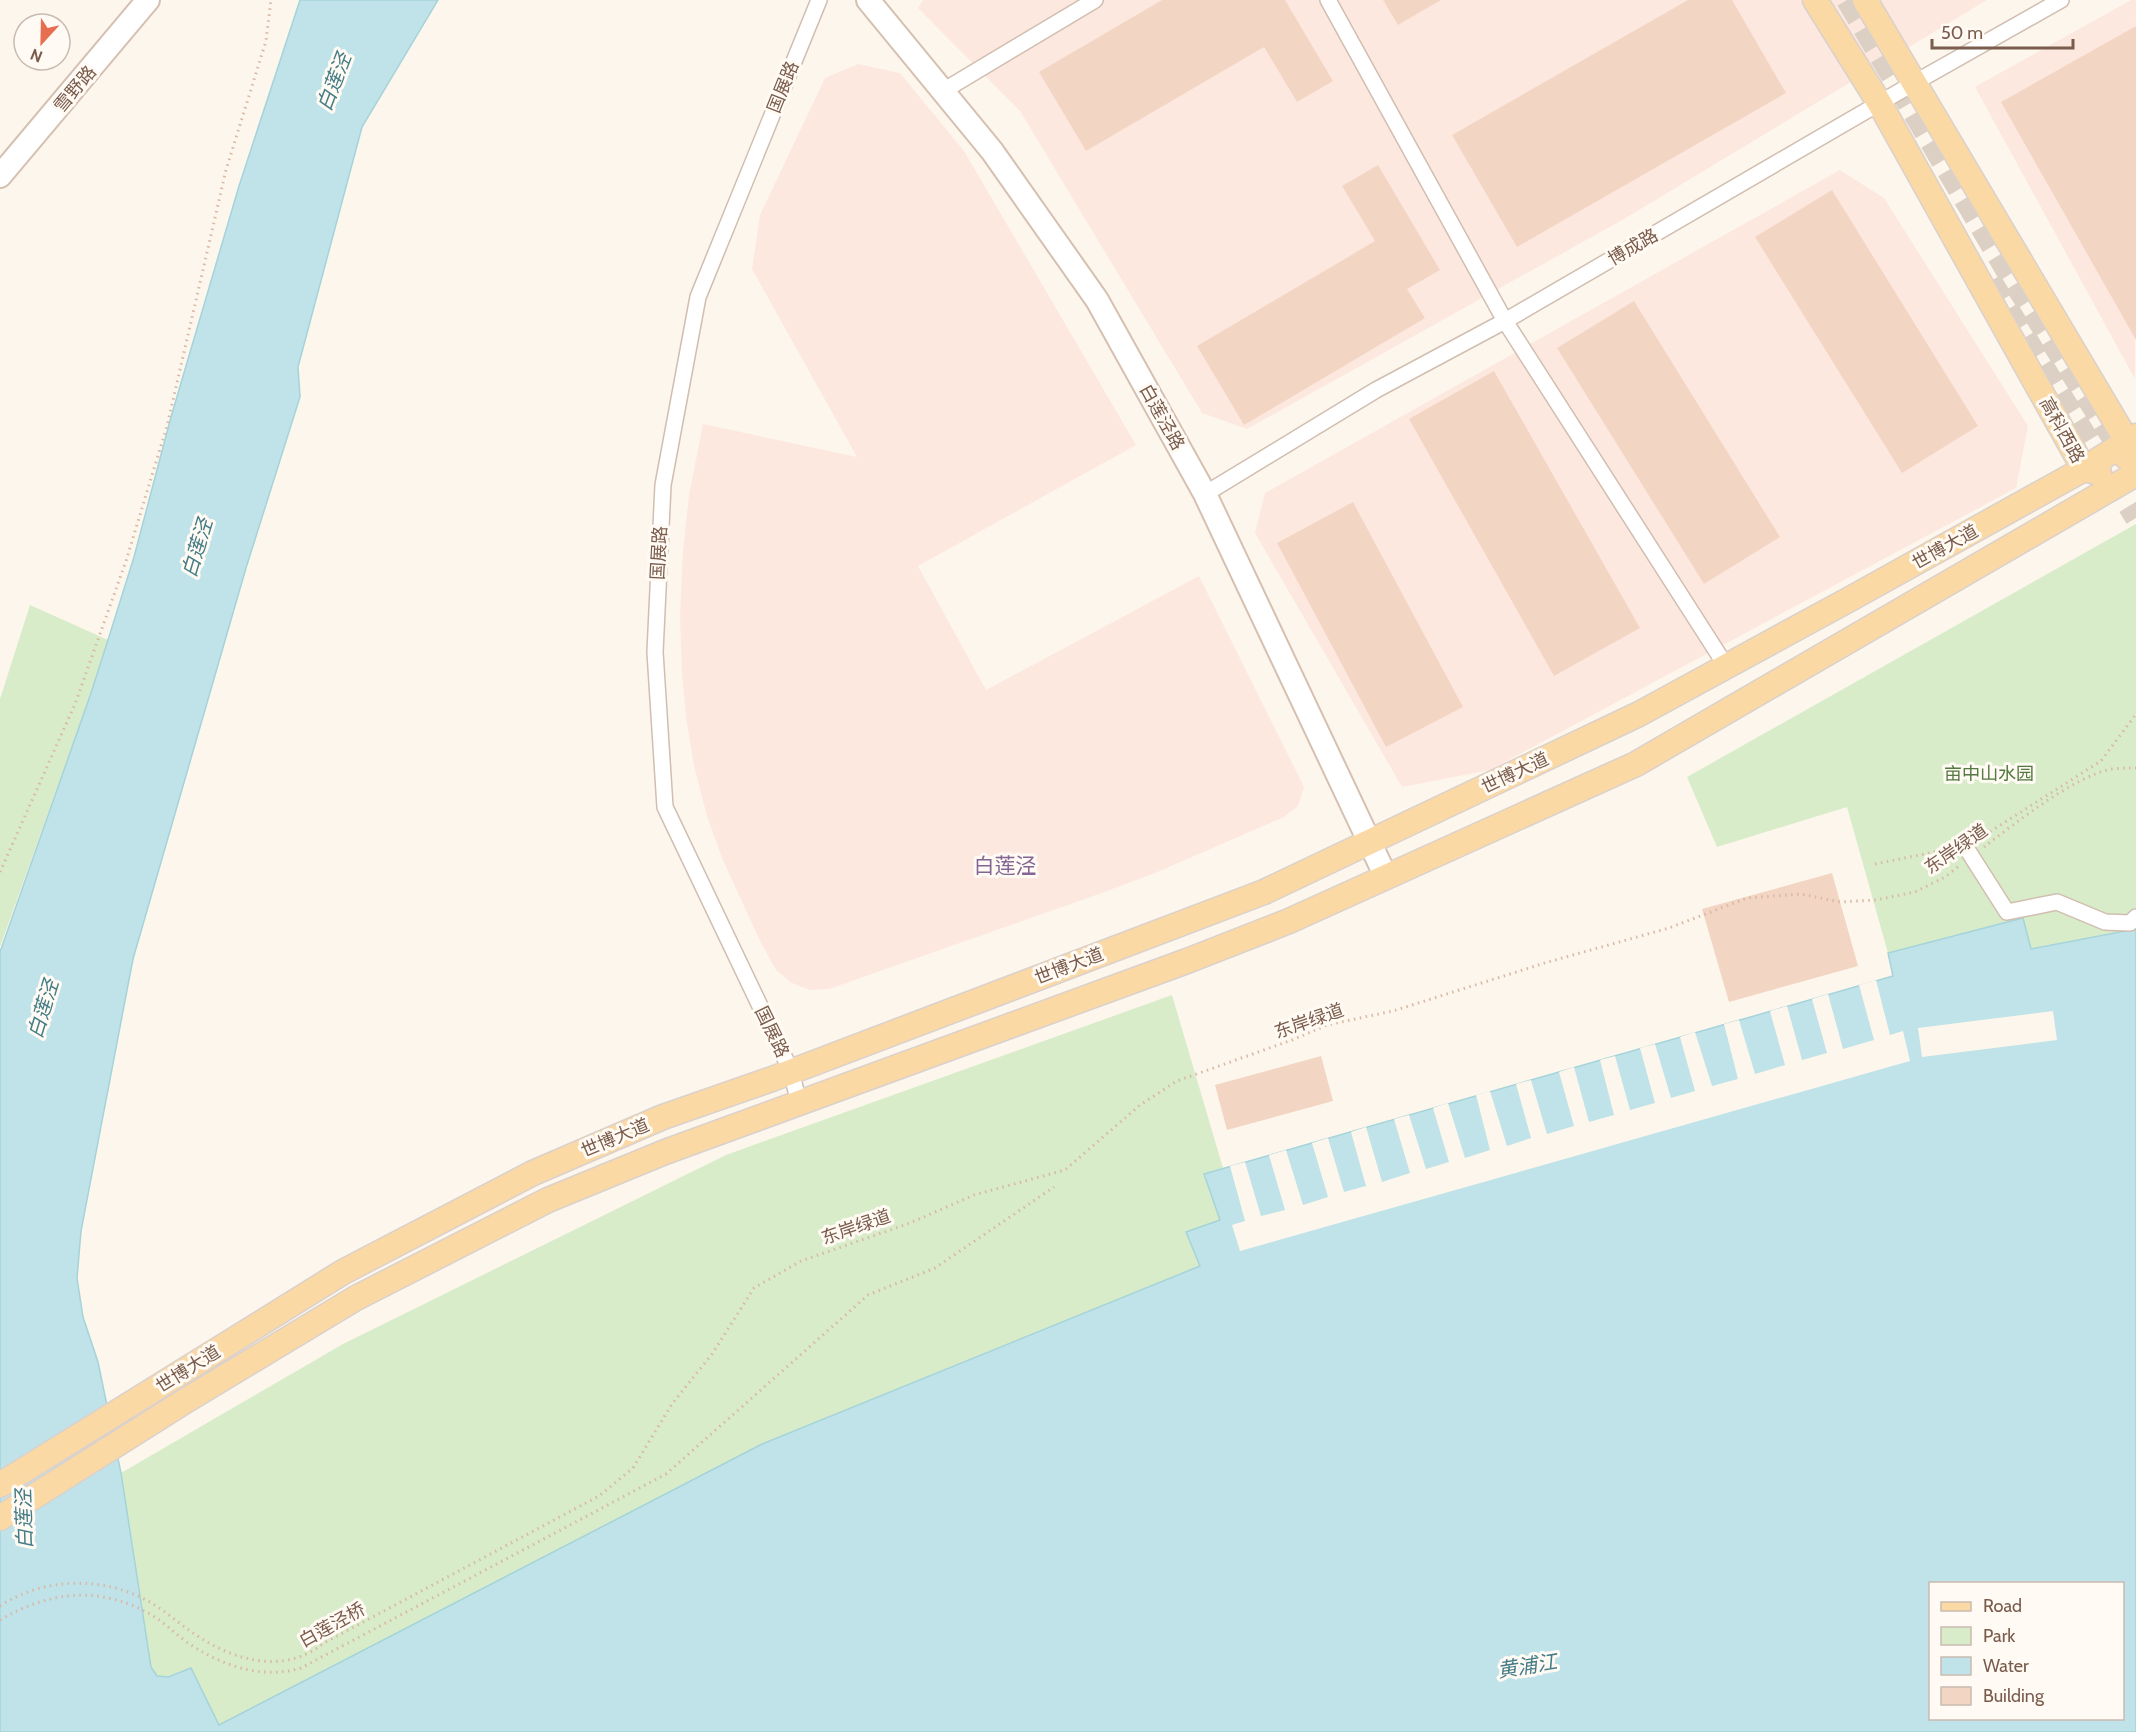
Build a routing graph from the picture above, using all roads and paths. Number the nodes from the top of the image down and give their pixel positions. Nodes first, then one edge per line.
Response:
1 (148, 0) edge
2 (271, 0) edge
3 (819, 0) edge
4 (1095, 0) edge
5 (1328, 0) edge
6 (1815, 0) edge
7 (1865, 0) edge
8 (2061, 0) edge
9 (877, 3) edge
10 (1914, 82) junction
11 (943, 91) junction
12 (1880, 104) junction
13 (0, 176) edge
14 (1505, 321) junction
15 (2132, 439) edge
16 (2084, 469) junction
17 (2130, 477) edge
18 (1205, 495) junction
19 (1726, 666) junction
20 (2136, 714) edge
21 (2136, 768) edge
22 (1370, 842) junction
23 (1969, 851) junction
24 (1875, 864) dead end
25 (0, 872) edge
26 (1386, 877) junction
27 (2136, 917) edge
28 (791, 1071) junction
29 (799, 1102) junction
30 (1054, 1187) dead end
31 (0, 1485) edge
32 (599, 1496) joint
33 (0, 1518) edge
34 (0, 1606) edge
35 (0, 1620) edge

1 - 13 street, 雪野路
2 - 25 path
3 - 28 street, 国展路
4 - 11 street
5 - 14 street
6 - 12 main road, 高科西路
7 - 10 main road
8 - 10 street, 博成路
9 - 11 street, 白莲泾路
10 - 12 street, 博成路
10 - 15 main road
11 - 18 street, 白莲泾路
12 - 14 street, 博成路
12 - 16 main road, 高科西路
14 - 18 street, 博成路
14 - 19 street
15 - 16 main road, 世博大道
15 - 17 main road
16 - 17 main road, 高科西路
16 - 19 main road, 世博大道
17 - 26 main road, 世博大道
18 - 22 street, 白莲泾路
19 - 22 main road, 世博大道
20 - 23 path
21 - 23 path, 东岸绿道
22 - 26 street, 白莲泾路
22 - 28 main road, 世博大道
23 - 24 path
23 - 27 street
23 - 32 path, 东岸绿道
26 - 29 main road, 世博大道
28 - 29 street, 国展路
28 - 31 main road, 世博大道
29 - 33 main road, 世博大道
30 - 35 path
32 - 34 path, 白莲泾桥

